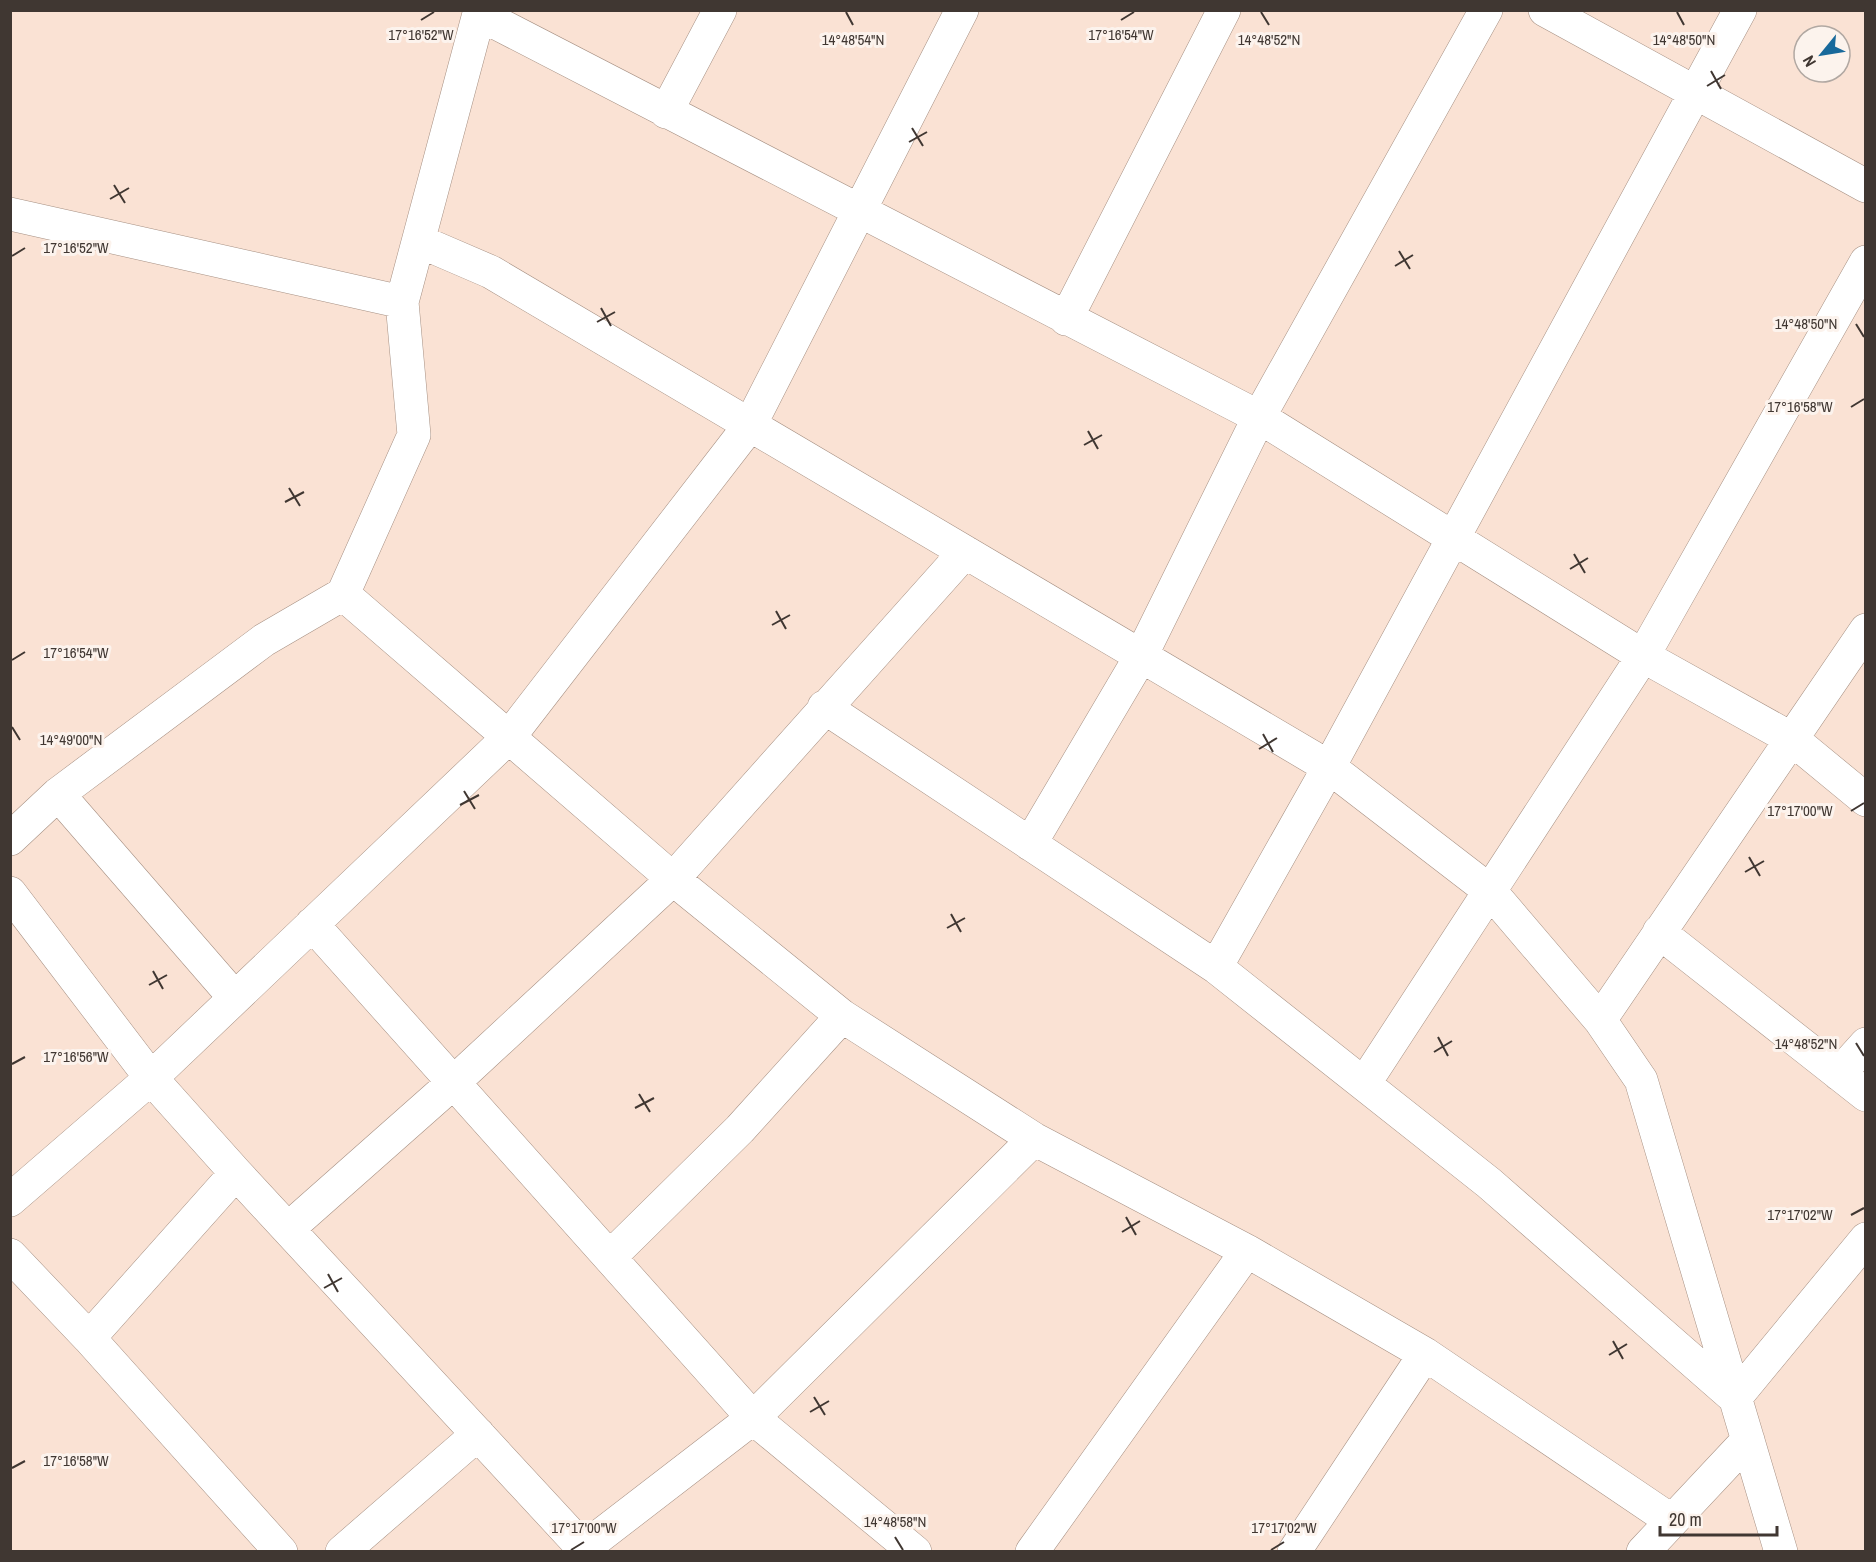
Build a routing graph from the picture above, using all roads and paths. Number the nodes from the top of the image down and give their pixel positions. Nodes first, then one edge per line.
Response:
1 (720, 10) edge
2 (962, 10) edge
3 (1224, 10) edge
4 (1486, 10) edge
5 (1545, 10) edge
6 (1740, 10) edge
7 (480, 12) edge
8 (1695, 93) junction
9 (666, 112) junction
10 (1866, 186) edge
11 (858, 209) junction
12 (10, 214) edge
13 (418, 241) junction
14 (1866, 262) edge
15 (402, 302) junction
16 (1066, 319) junction
17 (1259, 417) junction
18 (750, 425) junction
19 (1452, 538) junction
20 (965, 552) junction
21 (343, 594) junction
22 (1866, 630) edge
23 (1141, 656) junction
24 (1643, 656) junction
25 (824, 706) junction
26 (508, 737) junction
27 (1792, 739) junction
28 (1329, 767) junction
29 (58, 794) junction
30 (1866, 800) edge
31 (10, 838) edge
32 (1030, 844) junction
33 (673, 879) junction
34 (1490, 891) junction
35 (10, 893) edge
36 (312, 924) junction
37 (1659, 932) junction
38 (1216, 967) junction
39 (235, 998) junction
40 (842, 1016) junction
41 (1600, 1020) junction
42 (1866, 1044) edge
43 (1839, 1074) junction
44 (151, 1078) junction
45 (454, 1082) junction
46 (1364, 1084) junction
47 (1866, 1095) edge
48 (1034, 1140) junction
49 (236, 1173) junction
50 (10, 1200) edge
51 (289, 1228) junction
52 (1866, 1239) edge
53 (1247, 1251) junction
54 (10, 1255) edge
55 (610, 1257) junction
56 (89, 1338) junction
57 (1425, 1354) junction
58 (1735, 1398) junction
59 (753, 1418) junction
60 (478, 1434) junction
61 (1748, 1440) junction
62 (1672, 1521) junction
63 (1042, 1548) edge
64 (581, 1550) edge
65 (281, 1551) edge
66 (342, 1551) edge
67 (915, 1551) edge
68 (1294, 1551) edge
69 (1643, 1551) edge
70 (1781, 1551) edge

1 - 9 street
2 - 11 street
3 - 16 street
4 - 17 street
5 - 8 street
6 - 8 street
7 - 9 street
7 - 13 street
8 - 10 street
8 - 19 street
9 - 11 street
11 - 16 street
11 - 18 street
12 - 15 street
13 - 15 street
13 - 18 street
14 - 24 street
15 - 21 street
16 - 17 street
17 - 19 street
17 - 23 street
18 - 20 street
18 - 26 street
19 - 24 street
19 - 28 street
20 - 23 street
20 - 25 street
21 - 26 street
21 - 29 street
22 - 27 street
23 - 28 street
23 - 32 street
24 - 27 street
24 - 34 street
25 - 32 street
25 - 33 street
26 - 33 street
26 - 36 street
27 - 30 street
27 - 37 street
28 - 34 street
28 - 38 street
29 - 31 street
29 - 39 street
32 - 38 street
33 - 40 street
33 - 45 street
34 - 41 street
34 - 46 street
35 - 44 street
36 - 39 street
36 - 45 street
37 - 41 street
37 - 43 street
38 - 46 street
39 - 44 street
40 - 48 street
40 - 55 street
41 - 58 street
42 - 43 street
43 - 47 street
44 - 49 street
44 - 50 street
45 - 51 street
45 - 55 street
46 - 58 street
48 - 53 street
48 - 59 street
49 - 51 street
49 - 56 street
51 - 60 street
52 - 58 street
53 - 57 street
53 - 63 street
54 - 56 street
55 - 59 street
56 - 65 street
57 - 62 street
57 - 68 street
58 - 61 street
59 - 64 street
59 - 67 street
60 - 64 street
60 - 66 street
61 - 62 street
61 - 70 street
62 - 69 street

